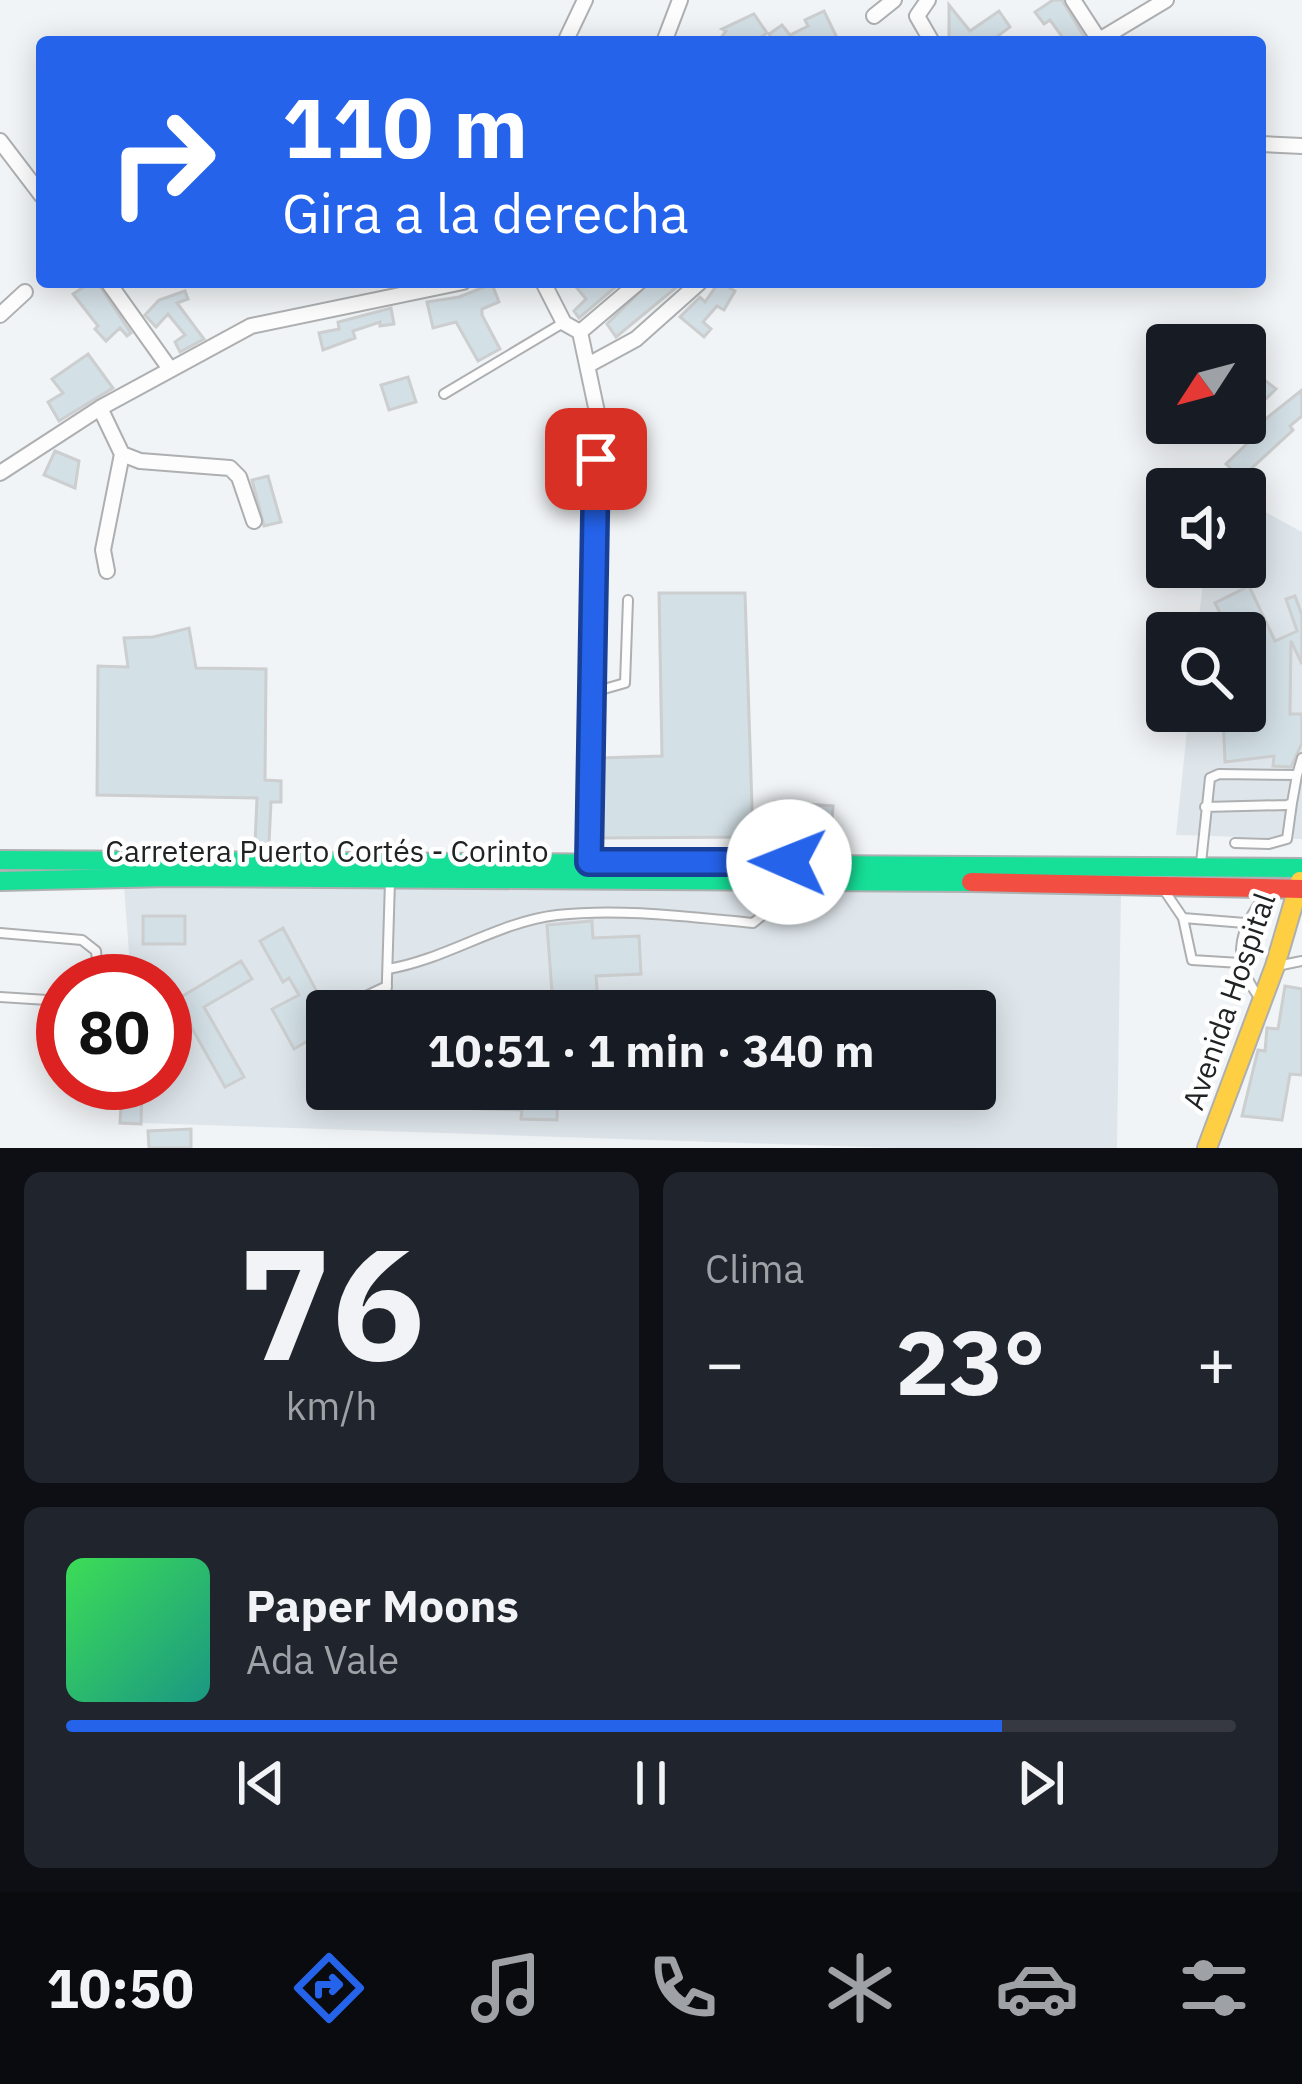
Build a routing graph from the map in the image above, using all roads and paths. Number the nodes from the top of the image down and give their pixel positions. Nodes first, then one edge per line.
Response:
1 (585, 0) edge
2 (680, 0) edge
3 (894, 0) edge
4 (928, 0) edge
5 (1073, 0) edge
6 (1166, 0) edge
7 (874, 16) dead end
8 (568, 36) edge
9 (666, 36) edge
10 (929, 36) edge
11 (1094, 36) edge
12 (1105, 36) edge
13 (0, 141) edge
14 (1266, 143) edge
15 (1302, 146) edge
16 (36, 188) edge
17 (112, 288) edge
18 (420, 288) edge
19 (546, 288) edge
20 (631, 288) edge
21 (693, 288) edge
22 (25, 292) dead end
23 (0, 315) edge
24 (564, 323) junction
25 (580, 332) junction
26 (590, 364) junction
27 (170, 369) junction
28 (444, 394) dead end
29 (100, 407) junction
30 (122, 454) junction
31 (0, 473) edge
32 (254, 521) dead end
33 (107, 572) dead end
34 (628, 600) dead end
35 (588, 693) junction
36 (1302, 758) edge
37 (1297, 775) junction
38 (1292, 803) junction
39 (1205, 807) junction
40 (1235, 843) dead end
41 (0, 860) edge
42 (1201, 865) junction
43 (230, 868) junction
44 (589, 871) junction
45 (390, 879) junction
46 (1301, 879) edge
47 (0, 880) edge
48 (772, 883) junction
49 (1164, 888) junction
50 (1271, 888) junction
51 (1184, 918) junction
52 (1246, 923) junction
53 (0, 933) edge
54 (96, 954) edge
55 (1302, 961) edge
56 (1240, 963) junction
57 (1275, 966) junction
58 (388, 969) junction
59 (387, 986) junction
60 (379, 990) edge
61 (387, 990) edge
62 (0, 997) edge
63 (36, 999) edge
64 (1262, 1003) junction
65 (1207, 1148) edge

1 - 8 street
2 - 9 street
3 - 7 street
4 - 10 street
5 - 11 street
6 - 12 street
13 - 16 street
14 - 15 street
17 - 27 street
18 - 27 street
19 - 24 street
20 - 25 street
21 - 26 street
22 - 23 street
24 - 25 street
24 - 28 lane
25 - 26 street
26 - 35 street
27 - 29 street
29 - 30 street
29 - 31 street
30 - 32 street
30 - 33 street
34 - 35 lane
35 - 44 street
36 - 37 lane
37 - 38 lane
37 - 39 lane
38 - 39 lane
38 - 40 lane
39 - 42 lane
41 - 43 main road, Carretera Puerto Cortés - Corinto
42 - 44 main road, Carretera Puerto Cortés - Corinto
42 - 46 main road, Carretera Puerto Cortés - Corinto
43 - 44 main road, Carretera Puerto Cortés - Corinto
43 - 45 main road, Carretera Puerto Cortés - Corinto
43 - 47 main road, Carretera Puerto Cortés - Corinto
44 - 45 main road, Carretera Puerto Cortés - Corinto
44 - 48 main road, Carretera Puerto Cortés - Corinto
45 - 58 lane
46 - 50 main road, Carretera Puerto Cortés - Corinto
46 - 57 main road, Avenida Hospital
48 - 49 main road, Carretera Puerto Cortés - Corinto
48 - 58 lane
49 - 50 main road, Carretera Puerto Cortés - Corinto
49 - 51 lane
50 - 52 lane
51 - 52 lane
51 - 56 lane
52 - 56 lane
53 - 54 lane
55 - 57 lane
56 - 64 lane
57 - 64 main road, Avenida Hospital
58 - 59 lane
59 - 60 lane
59 - 61 lane
62 - 63 lane
64 - 65 main road, Avenida Hospital

